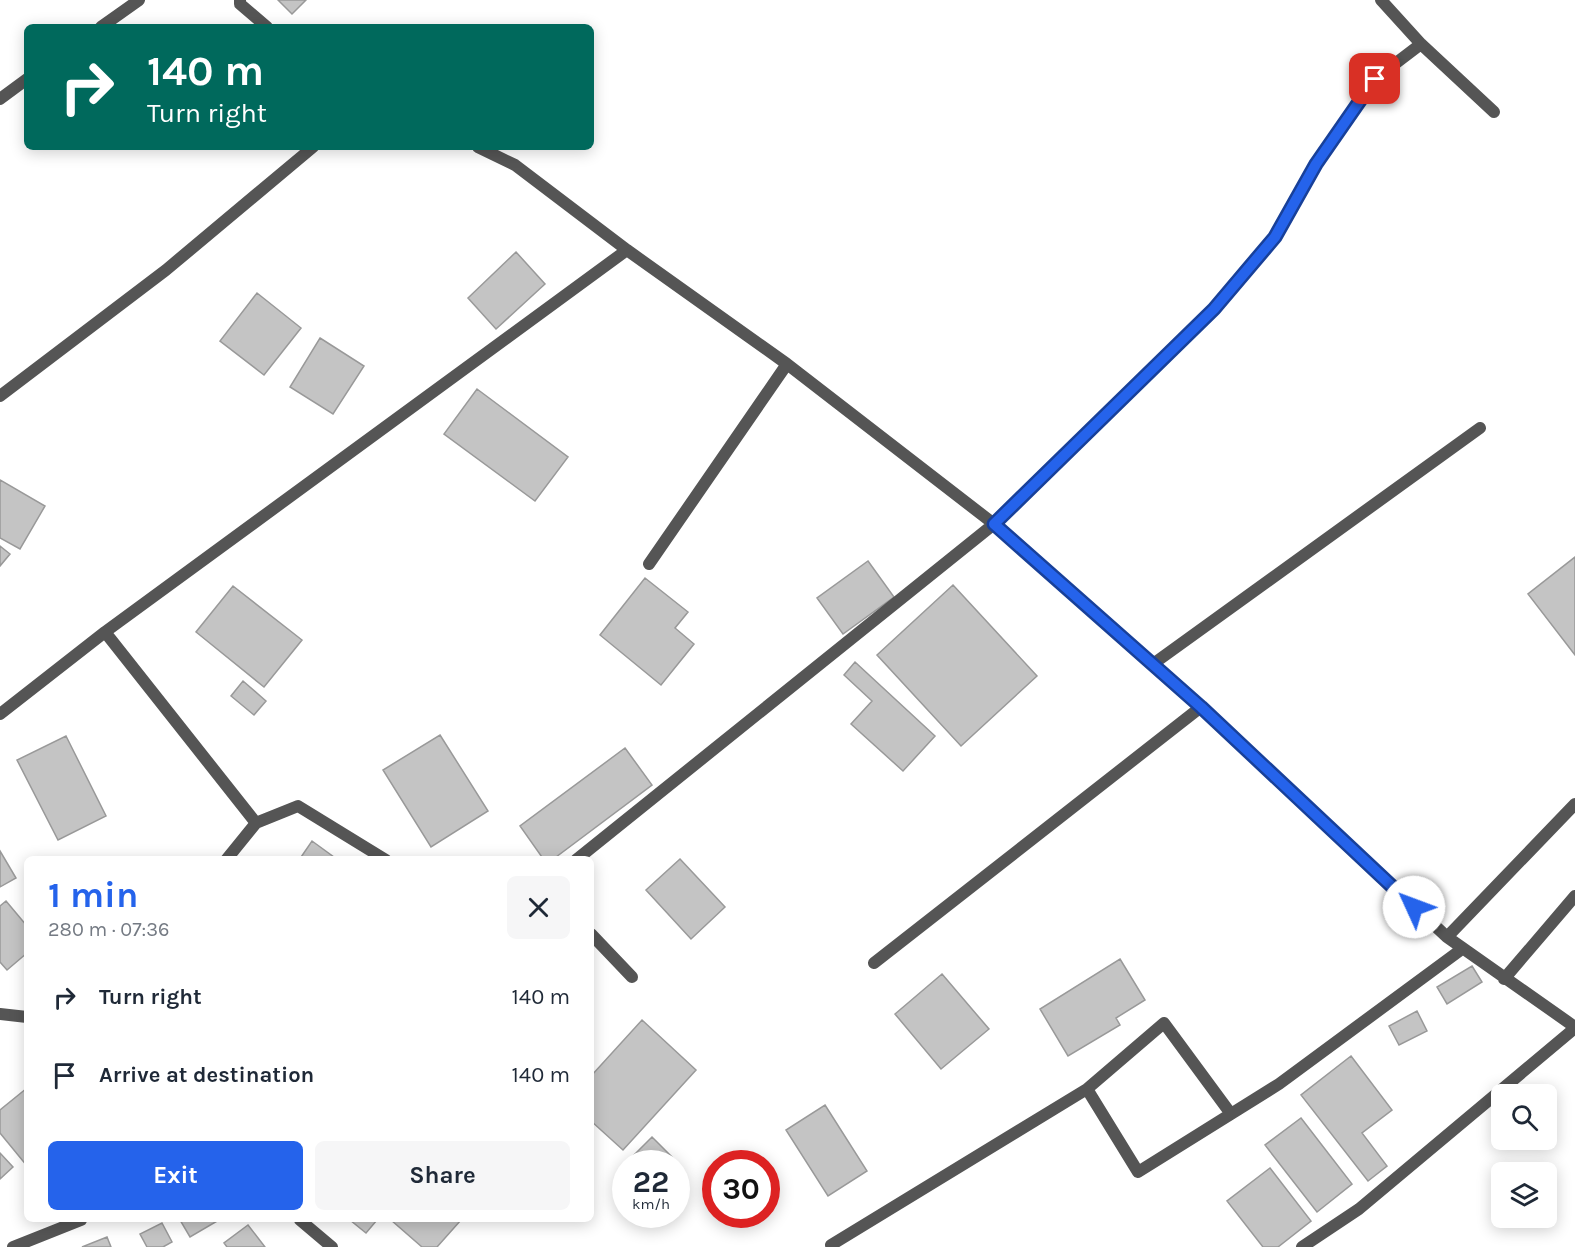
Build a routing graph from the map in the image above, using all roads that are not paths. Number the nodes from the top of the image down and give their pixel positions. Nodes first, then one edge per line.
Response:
1 (139, 0) edge
2 (240, 0) edge
3 (1382, 0) edge
4 (105, 24) edge
5 (263, 24) edge
6 (1421, 44) junction
7 (24, 82) edge
8 (0, 99) edge
9 (1494, 112) dead end
10 (309, 150) edge
11 (484, 150) edge
12 (627, 250) junction
13 (787, 364) junction
14 (0, 396) edge
15 (1480, 428) dead end
16 (994, 524) junction
17 (649, 564) dead end
18 (105, 632) junction
19 (1153, 664) junction
20 (1201, 707) junction
21 (0, 714) edge
22 (1575, 804) edge
23 (256, 823) junction
24 (229, 856) edge
25 (379, 856) edge
26 (581, 856) edge
27 (1575, 896) edge
28 (594, 937) edge
29 (1448, 937) junction
30 (1462, 949) junction
31 (874, 963) dead end
32 (632, 977) dead end
33 (1504, 979) junction
34 (0, 1014) edge
35 (24, 1017) edge
36 (1575, 1028) edge
37 (1087, 1089) junction
38 (1231, 1114) junction
39 (76, 1222) edge
40 (302, 1222) edge
41 (830, 1246) edge
42 (13, 1247) edge
43 (332, 1247) edge
44 (1302, 1247) edge

1 - 4 street
2 - 5 street
3 - 6 street
6 - 9 street
6 - 16 street
7 - 8 street
10 - 14 street
11 - 12 street
12 - 13 street
12 - 18 street
13 - 16 street
13 - 17 street
15 - 19 street
16 - 19 street
16 - 26 street
18 - 21 street
18 - 23 street
19 - 20 street
20 - 29 street
20 - 31 street
22 - 29 street
23 - 24 street
23 - 25 street
27 - 33 street
28 - 32 street
29 - 30 street
30 - 33 street
30 - 38 street
33 - 36 street
34 - 35 street
36 - 44 street
37 - 38 street
37 - 38 street
37 - 41 street
39 - 42 street
40 - 43 street

